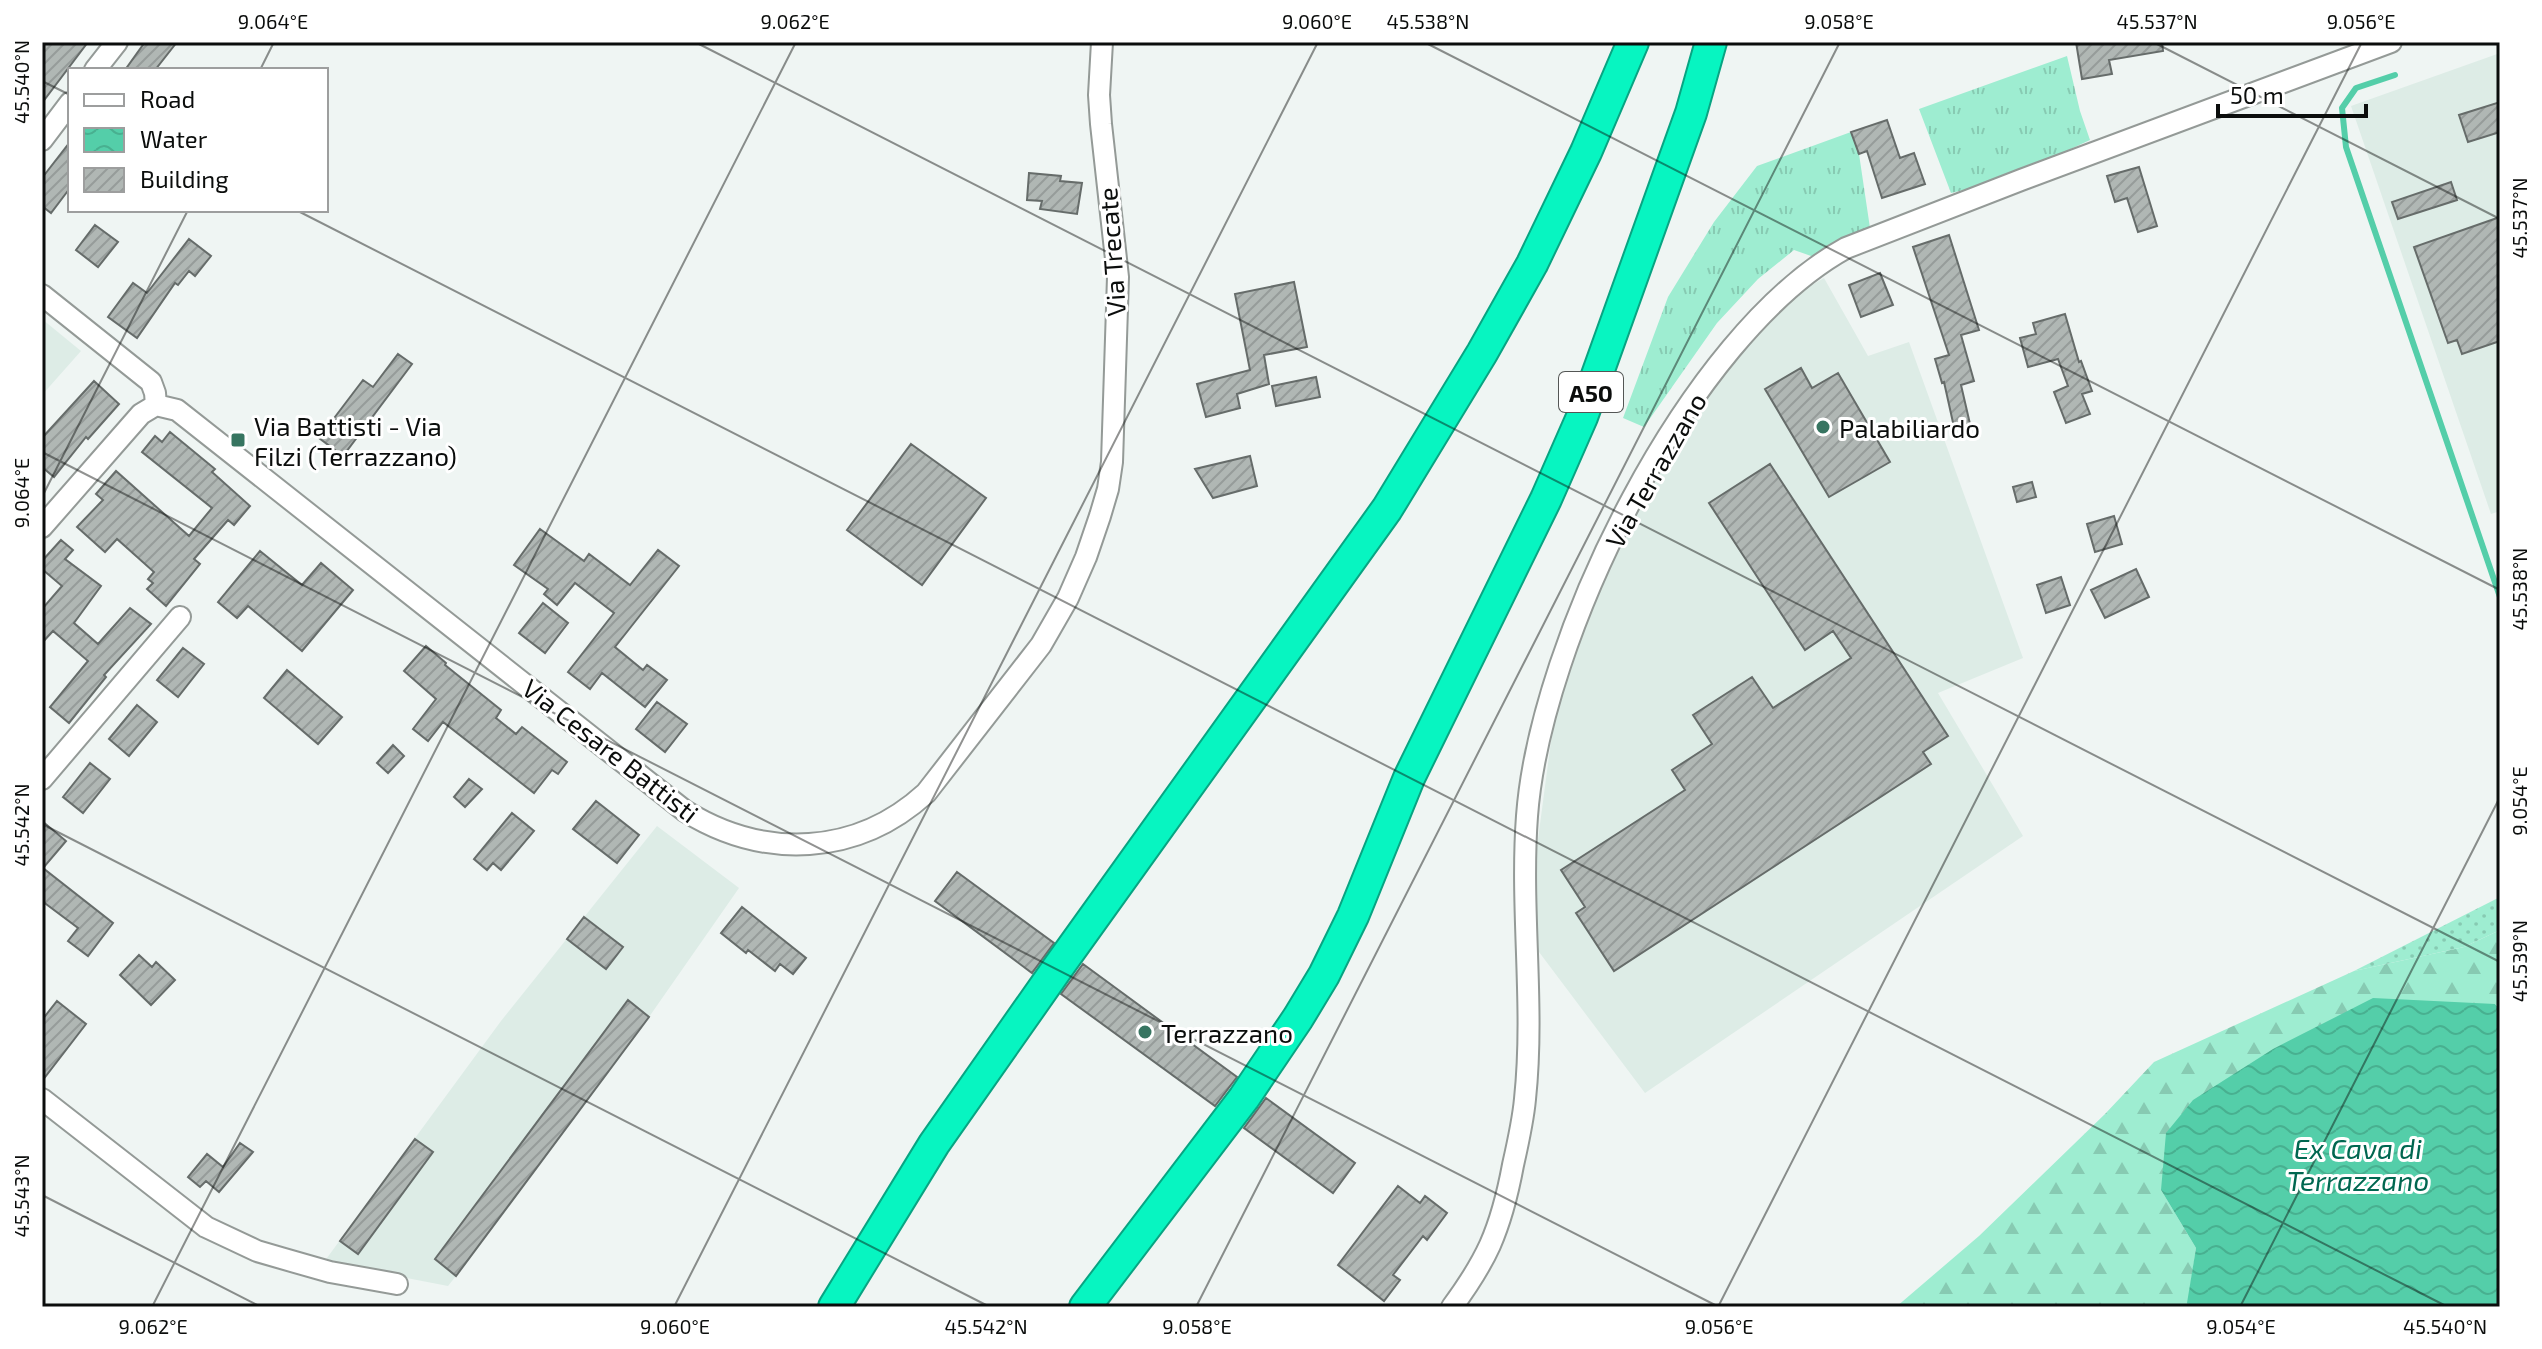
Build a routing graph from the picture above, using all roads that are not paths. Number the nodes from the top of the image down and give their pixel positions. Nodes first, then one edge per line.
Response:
1 (117, 42) edge
2 (1102, 42) edge
3 (1633, 42) edge
4 (1711, 42) edge
5 (2391, 42) edge
6 (97, 68) edge
7 (68, 106) edge
8 (42, 140) edge
9 (42, 295) edge
10 (156, 405) junction
11 (1112, 462) joint
12 (42, 527) edge
13 (180, 617) dead end
14 (42, 779) edge
15 (42, 1099) edge
16 (397, 1284) dead end
17 (834, 1307) edge
18 (1085, 1307) edge
19 (1452, 1307) edge

1 - 6 street
2 - 11 street, Via Trecate
3 - 17 highway
4 - 18 highway, A50
5 - 19 street, Via Terrazzano
7 - 8 street
9 - 10 street
10 - 11 street, Via Cesare Battisti
10 - 12 street
13 - 14 street
15 - 16 street

